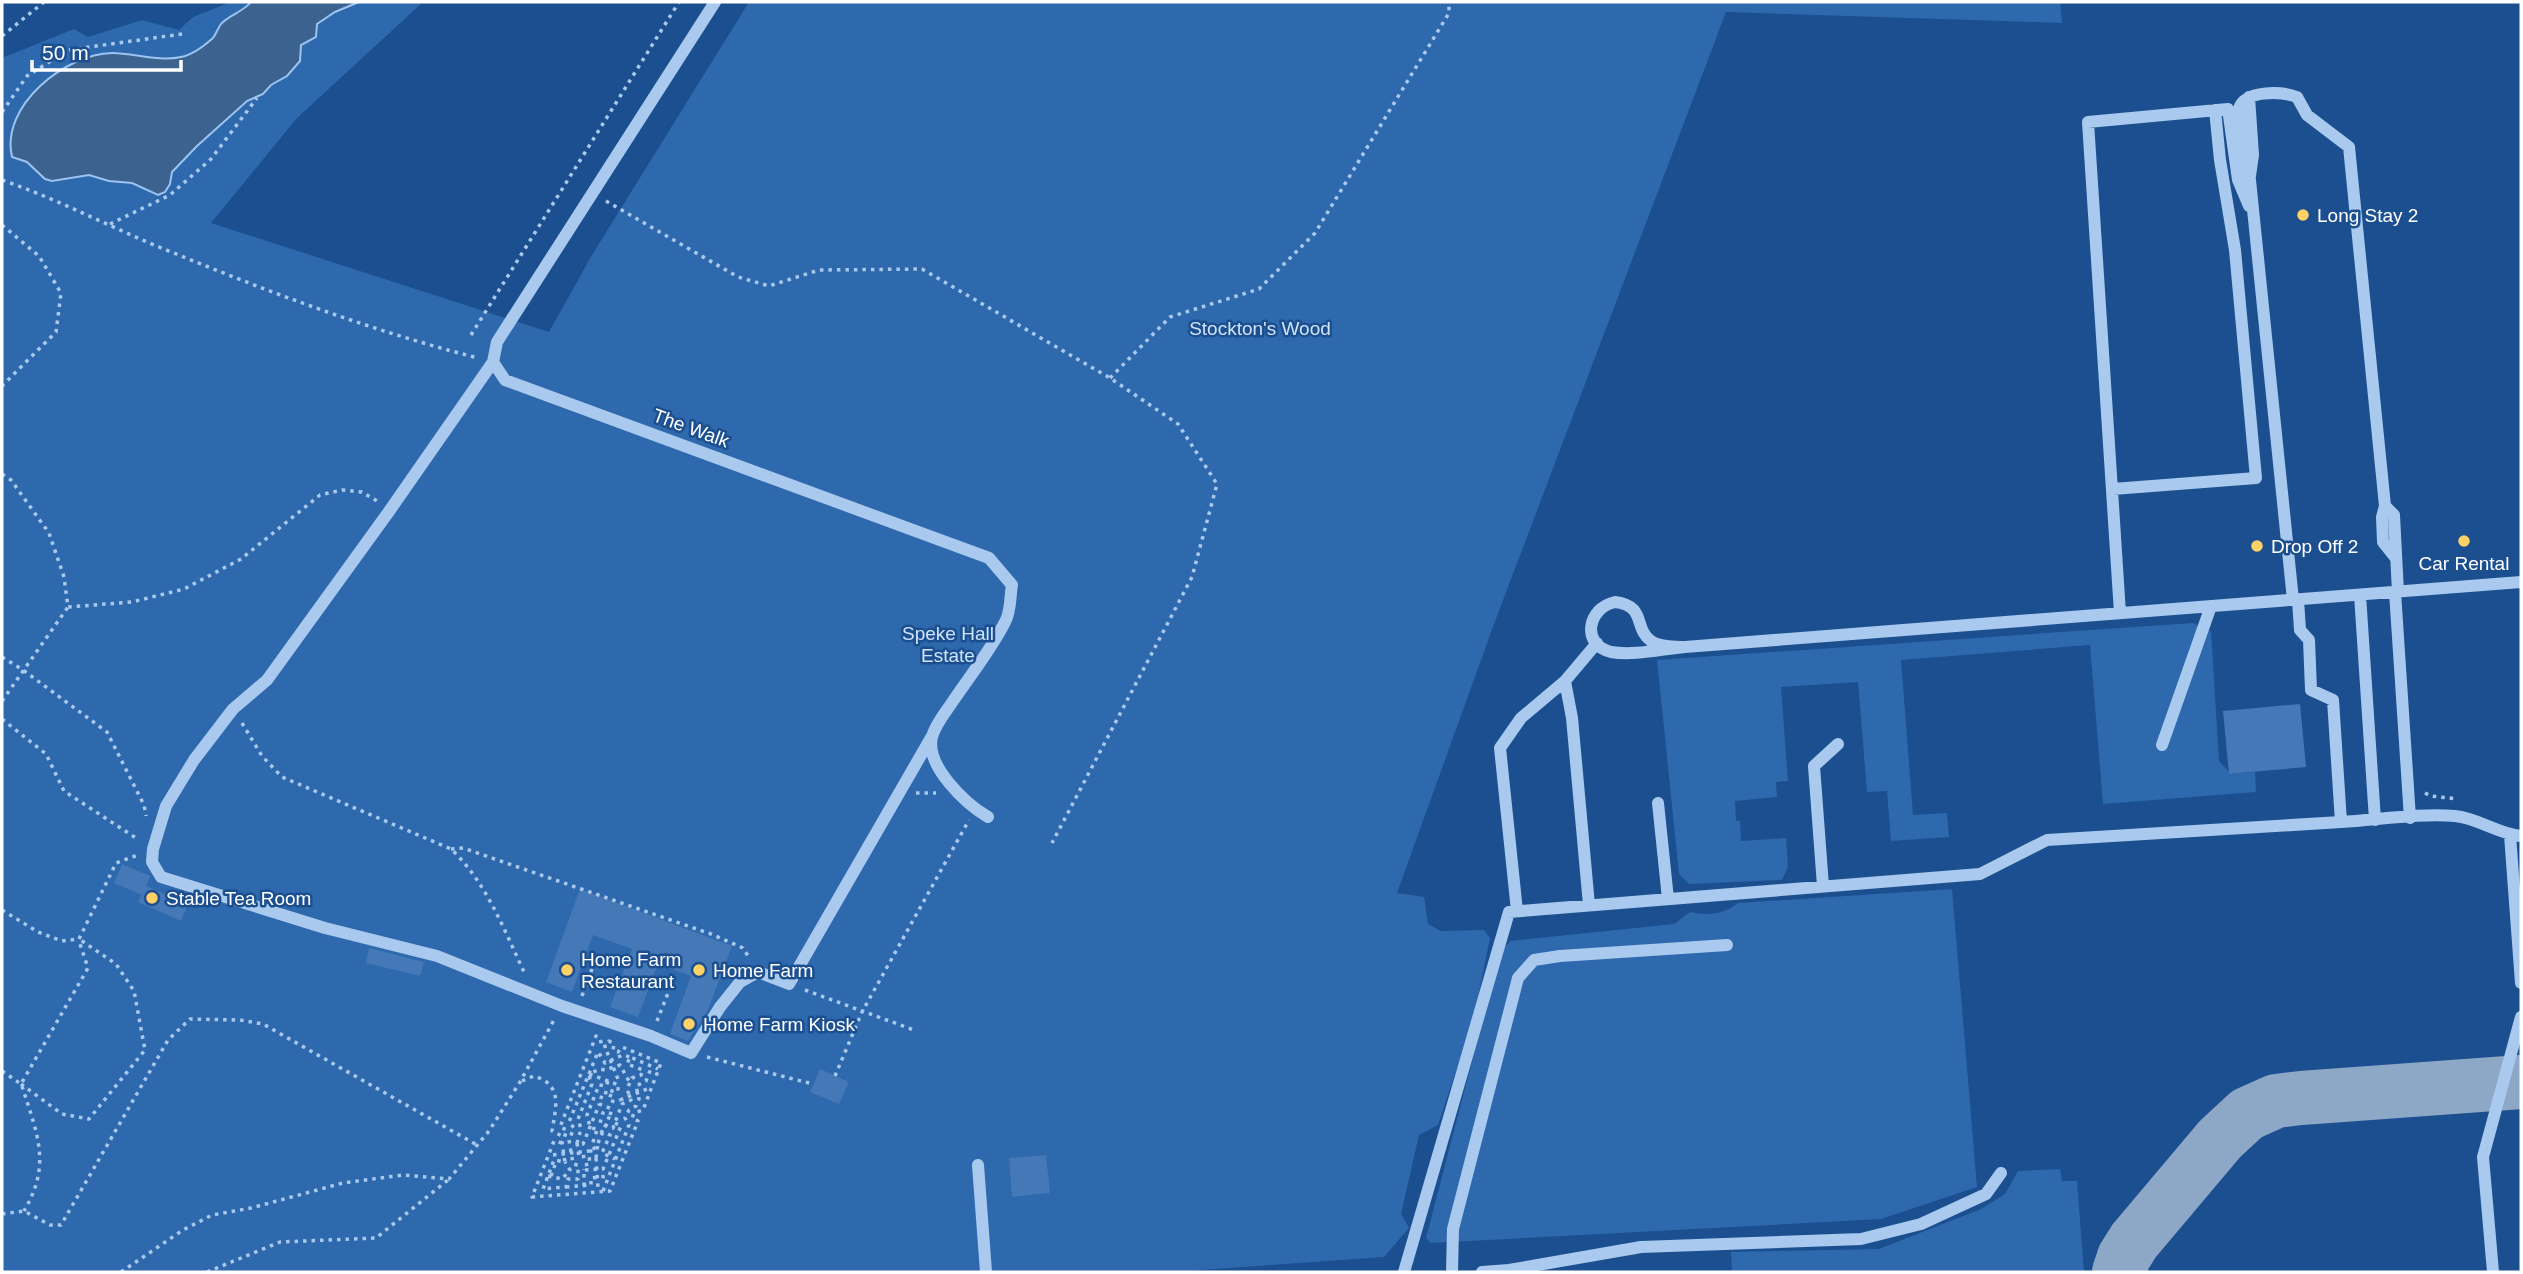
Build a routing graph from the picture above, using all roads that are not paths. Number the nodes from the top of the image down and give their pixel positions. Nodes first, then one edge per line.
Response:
1 (715, 2) edge
2 (2215, 110) junction
3 (2253, 216) junction
4 (493, 362) junction
5 (2113, 489) junction
6 (2521, 582) edge
7 (2503, 584) junction
8 (2397, 592) junction
9 (2360, 595) junction
10 (2504, 599) dead end
11 (2296, 600) junction
12 (2211, 606) junction
13 (2120, 613) junction
14 (1597, 643) junction
15 (1685, 647) junction
16 (1565, 681) junction
17 (932, 736) junction
18 (1839, 744) dead end
19 (2162, 745) dead end
20 (1658, 803) dead end
21 (988, 817) dead end
22 (2410, 818) junction
23 (2375, 820) junction
24 (2341, 822) junction
25 (2516, 835) edge
26 (1824, 886) junction
27 (1668, 899) junction
28 (1589, 905) junction
29 (1517, 911) junction
30 (1727, 945) dead end
31 (2521, 983) edge
32 (2521, 1017) edge
33 (978, 1165) dead end
34 (2001, 1172) dead end
35 (1509, 1271) edge
36 (986, 1272) edge
37 (1404, 1272) edge
38 (1452, 1272) edge
39 (1482, 1272) edge
40 (2493, 1272) edge

1 - 4 street
2 - 3 street
2 - 5 street
2 - 5 street
3 - 8 street
3 - 11 street
4 - 17 street, The Walk
4 - 17 street, The Walk
5 - 13 street
6 - 7 street
7 - 8 street
7 - 10 street
8 - 9 street
8 - 22 street
9 - 11 street
9 - 23 street
11 - 12 street
11 - 24 street
12 - 13 street
12 - 19 street
13 - 15 street
14 - 15 street
14 - 15 street
14 - 16 street
16 - 28 street
16 - 29 street
17 - 21 street
18 - 26 street
20 - 27 street
22 - 23 street
22 - 25 street
23 - 24 street
24 - 26 street
25 - 31 street
26 - 27 street
27 - 28 street
28 - 29 street
29 - 37 street
30 - 38 street
32 - 40 street
33 - 36 street
34 - 35 street
35 - 39 street

